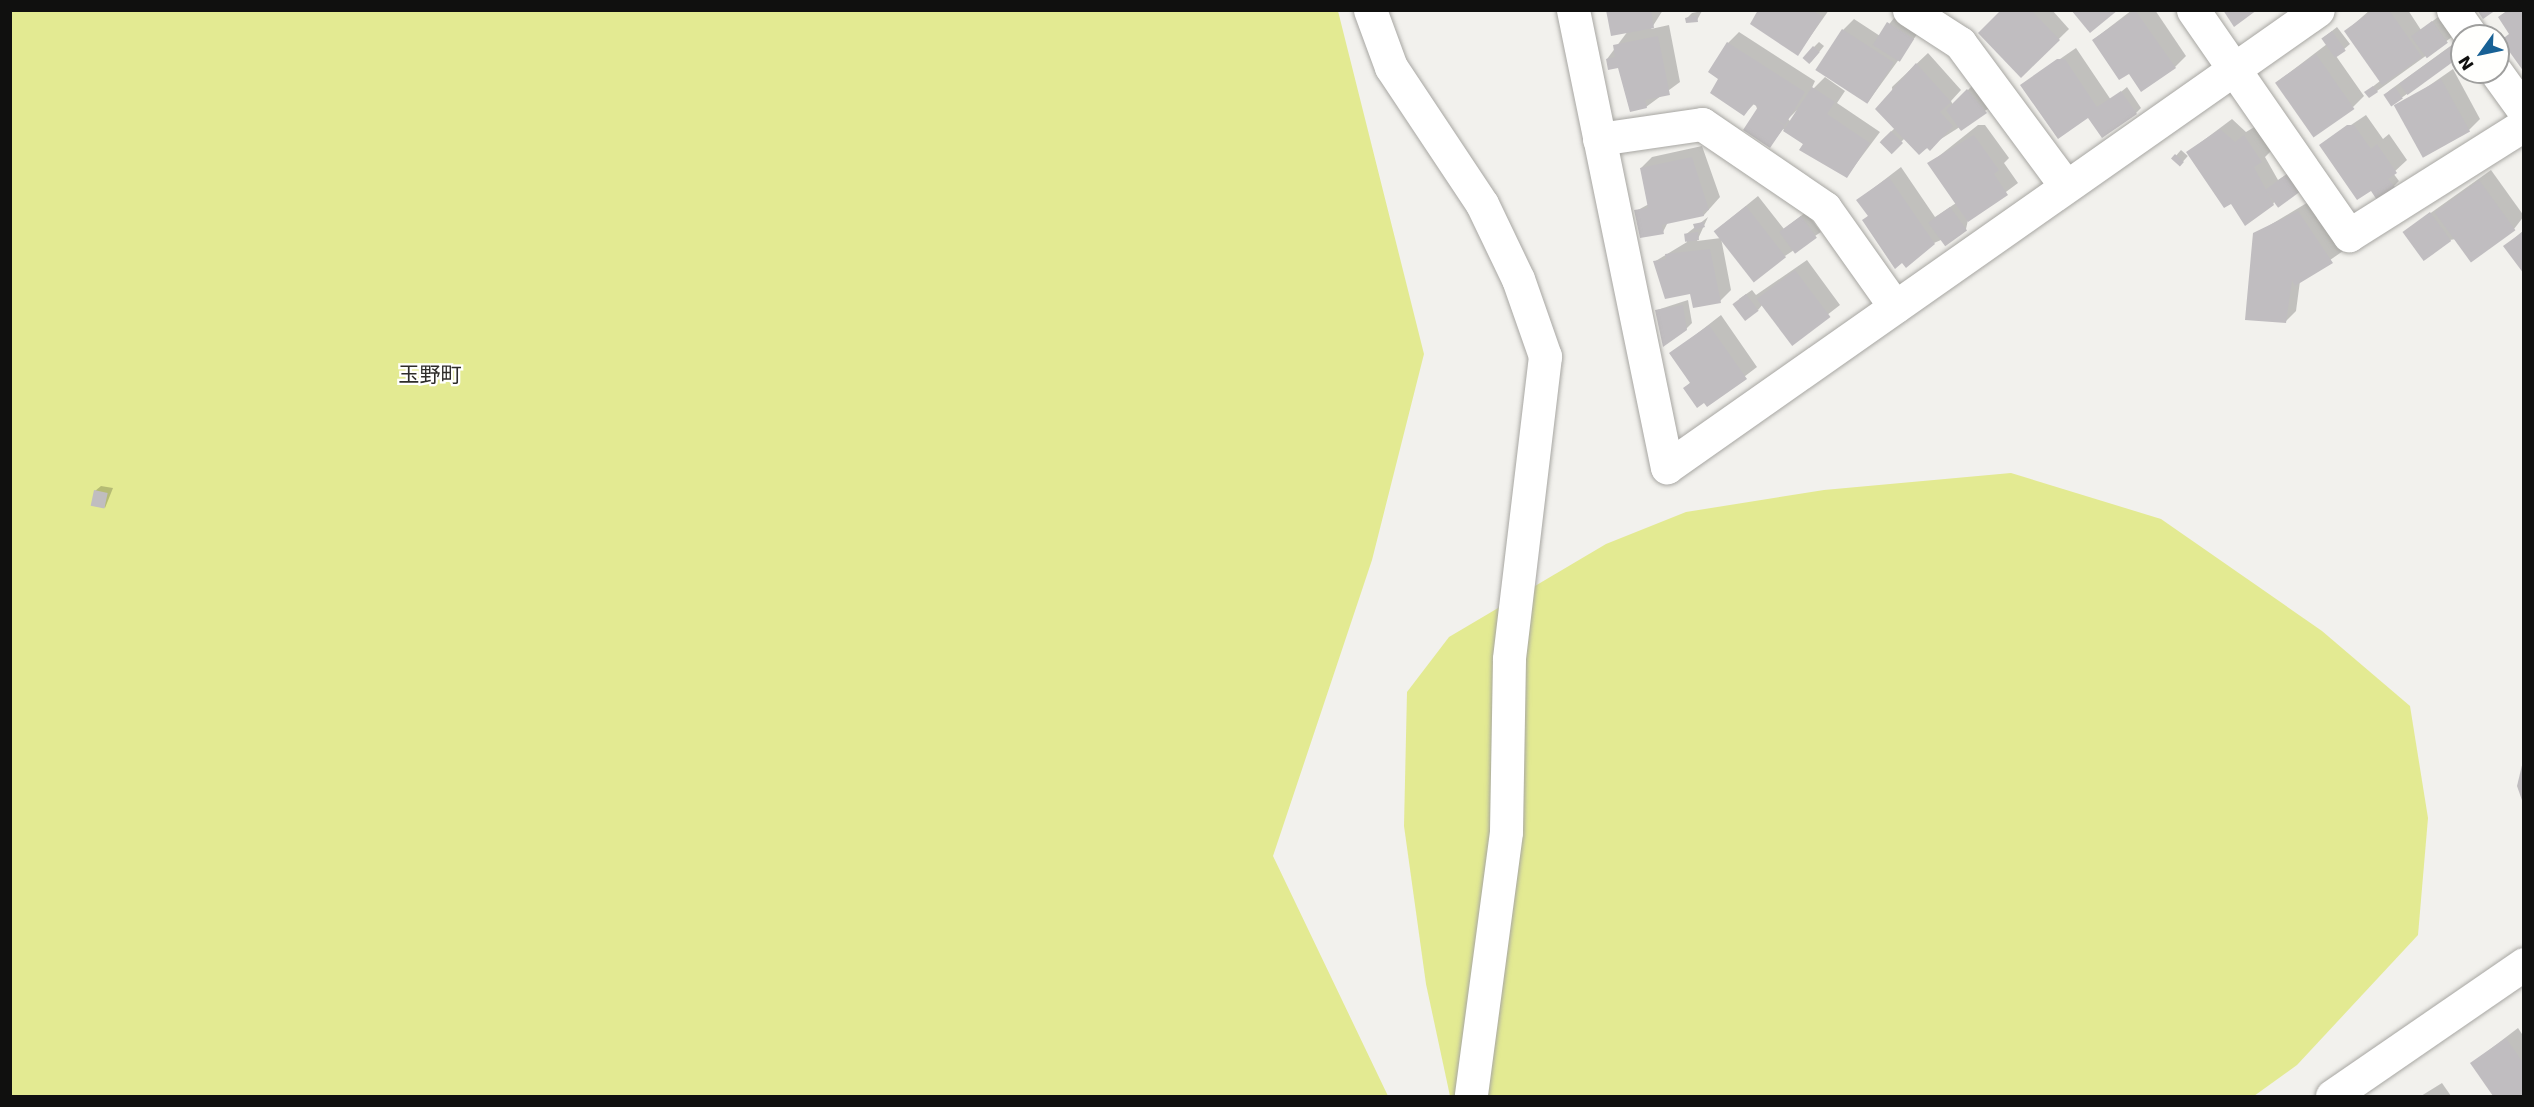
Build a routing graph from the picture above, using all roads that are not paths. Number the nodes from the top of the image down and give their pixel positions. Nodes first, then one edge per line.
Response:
1 (1370, 10) edge
2 (1573, 10) edge
3 (1909, 10) edge
4 (2193, 10) edge
5 (2318, 10) edge
6 (2453, 10) edge
7 (2463, 24) edge
8 (2235, 69) junction
9 (2504, 84) edge
10 (2523, 111) edge
11 (2523, 125) edge
12 (1599, 139) junction
13 (2066, 186) junction
14 (1895, 307) junction
15 (2523, 964) edge
16 (1471, 1096) edge
17 (2332, 1096) edge

1 - 16 street
2 - 12 street
3 - 13 street
4 - 8 street
5 - 8 street
6 - 7 street
8 - 11 street
8 - 13 street
9 - 10 street
12 - 14 street
12 - 14 street
13 - 14 street
15 - 17 street

